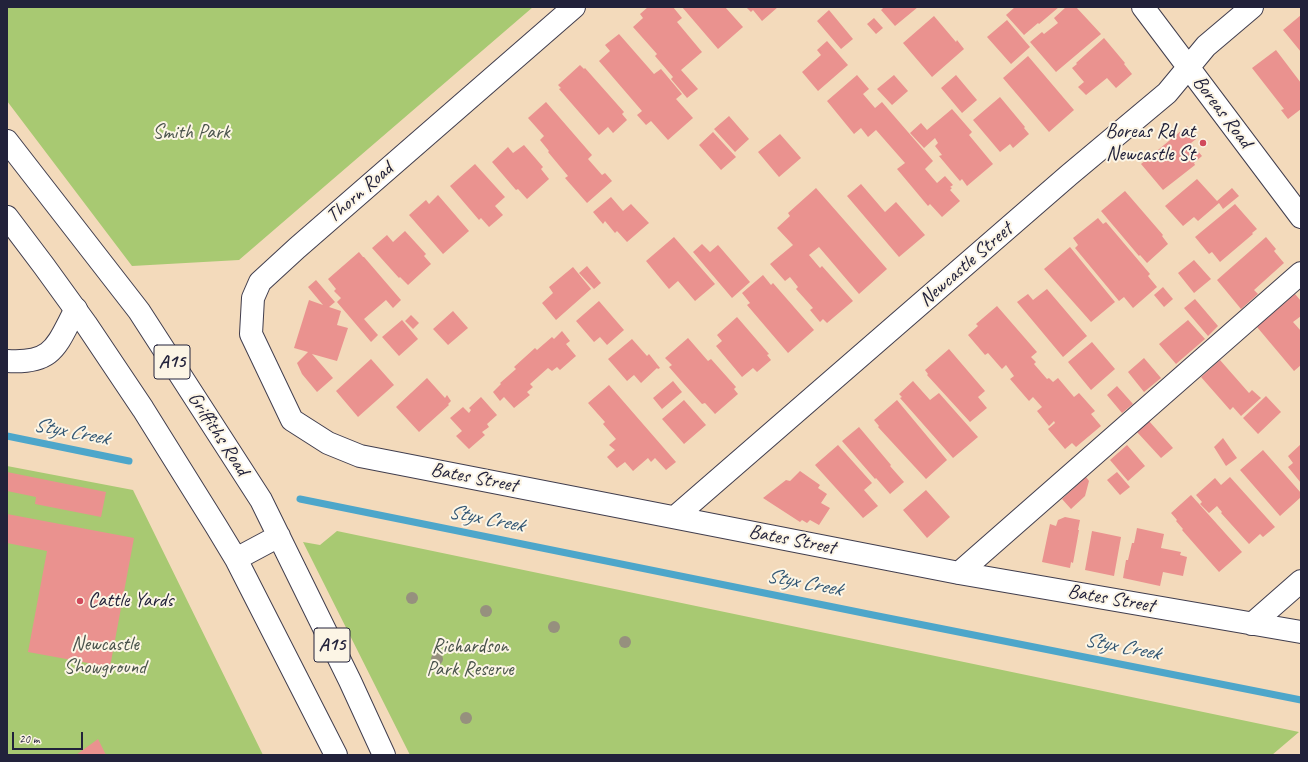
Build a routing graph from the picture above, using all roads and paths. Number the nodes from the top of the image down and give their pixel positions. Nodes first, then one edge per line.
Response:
1 (574, 7) edge
2 (1143, 7) edge
3 (1252, 7) edge
4 (1188, 66) junction
5 (7, 141) edge
6 (1301, 216) edge
7 (7, 217) edge
8 (1301, 273) edge
9 (76, 309) junction
10 (7, 361) edge
11 (292, 420) joint
12 (675, 518) junction
13 (279, 536) junction
14 (236, 559) junction
15 (959, 573) junction
16 (1301, 581) edge
17 (1252, 624) junction
18 (1301, 632) edge
19 (336, 755) edge
20 (384, 755) edge

1 - 11 main road, Thorn Road
2 - 4 main road, Boreas Road
3 - 4 main road, Newcastle Street
4 - 6 main road, Boreas Road
4 - 12 main road, Newcastle Street
5 - 13 main road, Griffiths Road / A15
7 - 9 main road, A15
8 - 15 main road
9 - 10 main road
9 - 14 main road, A15
11 - 12 main road, Bates Street
12 - 15 main road, Bates Street
13 - 14 main road
13 - 20 main road, Griffiths Road / A15
14 - 19 main road, A15
15 - 17 main road, Bates Street
16 - 17 main road
17 - 18 main road, Bates Street

